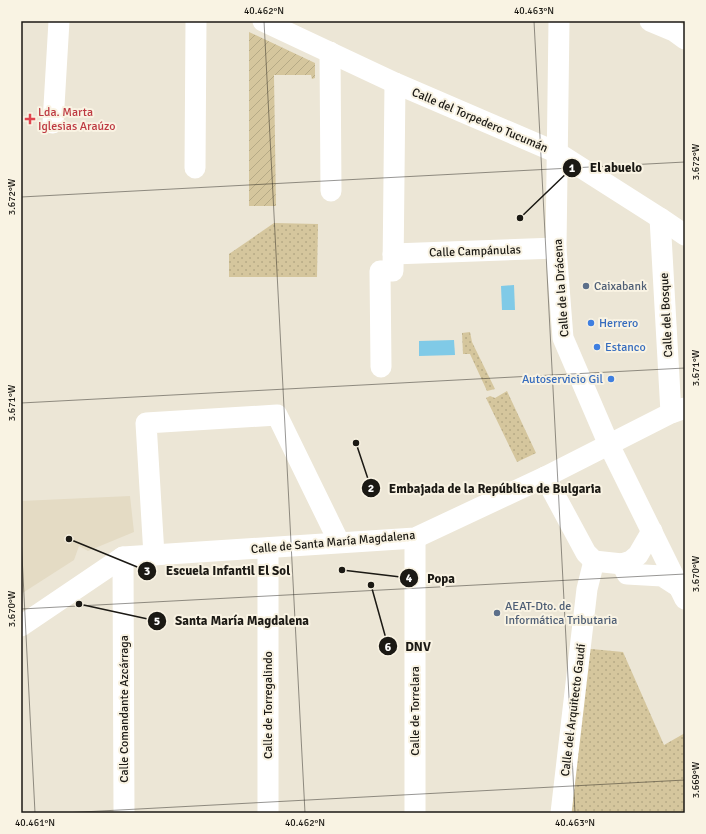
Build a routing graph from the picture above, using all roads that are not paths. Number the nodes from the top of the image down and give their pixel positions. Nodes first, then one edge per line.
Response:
1 (59, 21) edge
2 (196, 21) edge
3 (263, 21) edge
4 (559, 21) edge
5 (650, 21) edge
6 (685, 39) edge
7 (330, 52) junction
8 (395, 83) junction
9 (53, 123) dead end
10 (558, 154) junction
11 (195, 168) dead end
12 (331, 191) dead end
13 (660, 218) junction
14 (685, 235) edge
15 (556, 248) junction
16 (393, 254) junction
17 (381, 367) dead end
18 (678, 411) edge
19 (609, 445) junction
20 (545, 477) junction
21 (652, 531) junction
22 (415, 538) junction
23 (339, 542) junction
24 (268, 548) junction
25 (154, 555) junction
26 (123, 557) junction
27 (594, 561) junction
28 (622, 564) junction
29 (683, 591) edge
30 (21, 626) edge
31 (124, 813) edge
32 (268, 813) edge
33 (415, 813) edge
34 (561, 813) edge

1 - 9 street
2 - 11 street
3 - 7 street, Calle del Torpedero Tucumán
4 - 10 street, Calle de la Drácena
5 - 6 street
7 - 8 street, Calle del Torpedero Tucumán
7 - 12 street
8 - 10 street, Calle del Torpedero Tucumán
8 - 16 street, Calle del Torpedero Tucumán
10 - 13 street, Calle del Torpedero Tucumán
10 - 15 street, Calle de la Drácena
13 - 14 street, Calle del Torpedero Tucumán
13 - 18 street, Calle del Bosque
15 - 16 street, Calle Campánulas
15 - 19 street, Calle de la Drácena
16 - 17 street, Calle del Torpedero Tucumán
18 - 19 street, Calle de Santa María Magdalena
19 - 20 street, Calle de Santa María Magdalena
19 - 21 street, Calle de la Drácena
20 - 22 street, Calle de Santa María Magdalena
20 - 27 street
21 - 28 street
21 - 29 street, Calle de la Drácena
22 - 23 street, Calle de Santa María Magdalena
22 - 33 street, Calle de Torrelara
23 - 24 street, Calle de Santa María Magdalena
23 - 25 street
24 - 25 street, Calle de Santa María Magdalena
24 - 32 street, Calle de Torregalindo
25 - 26 street, Calle de Santa María Magdalena
26 - 30 street, Calle de Santa María Magdalena
26 - 31 street, Calle Comandante Azcárraga
27 - 28 street
27 - 34 street, Calle del Arquitecto Gaudí
28 - 29 street

